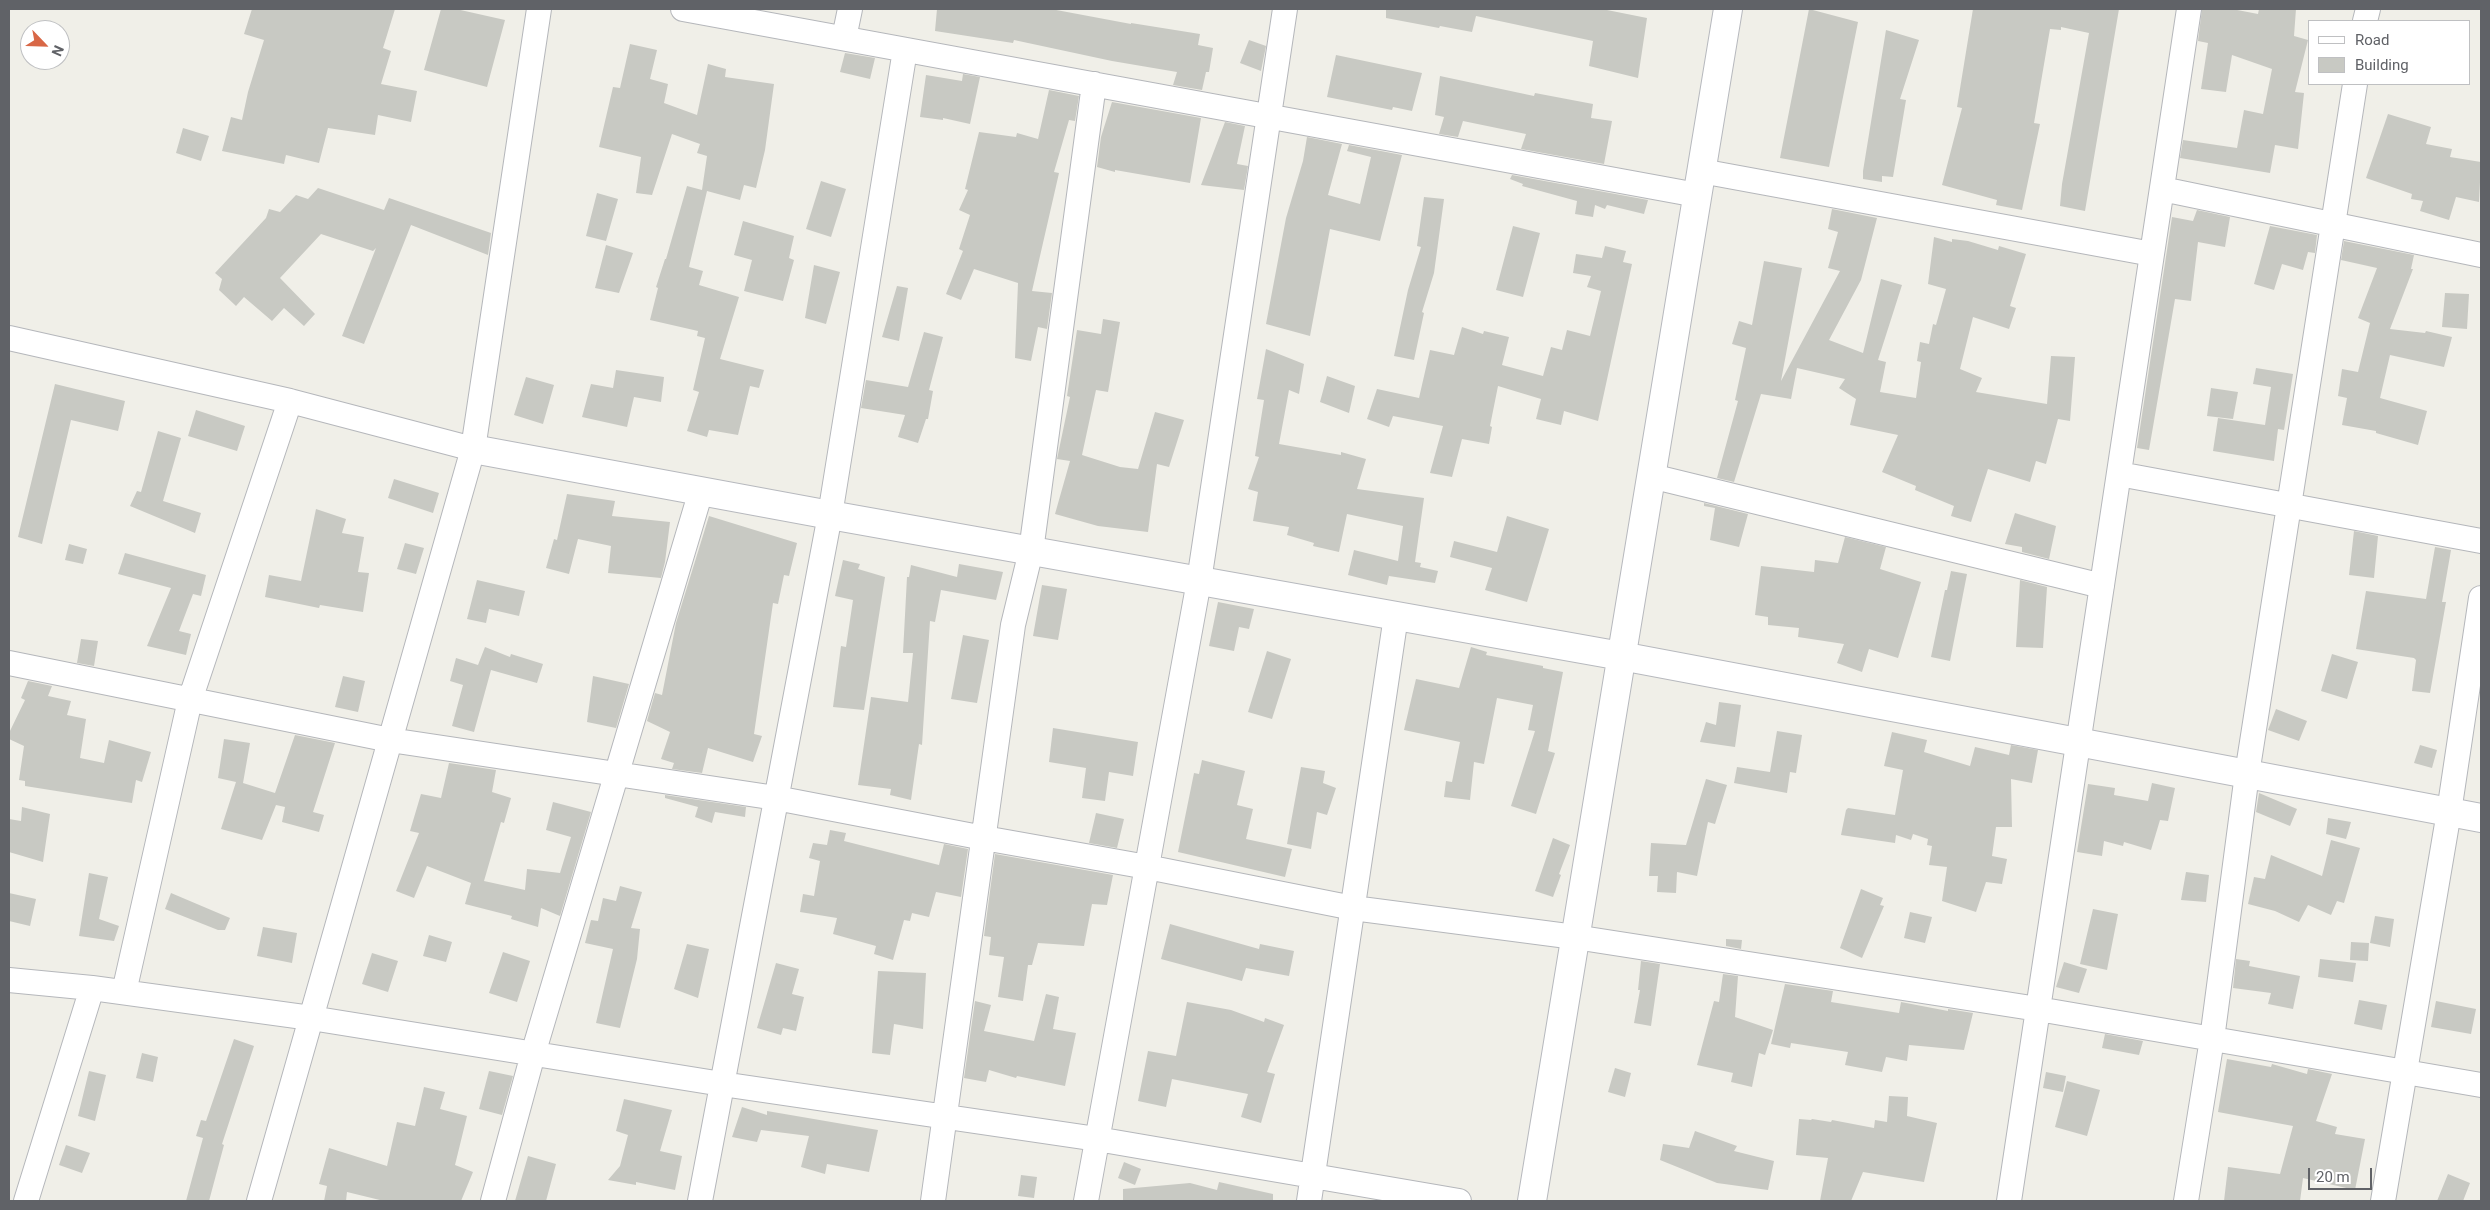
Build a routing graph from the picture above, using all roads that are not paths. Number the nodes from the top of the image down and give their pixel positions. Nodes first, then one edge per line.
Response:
1 (539, 9) edge
2 (683, 9) edge
3 (850, 9) edge
4 (1285, 9) edge
5 (1728, 9) edge
6 (2190, 9) edge
7 (844, 38) junction
8 (906, 50) junction
9 (1094, 84) junction
10 (2355, 85) edge
11 (1269, 116) junction
12 (1699, 183) junction
13 (2162, 189) junction
14 (2331, 224) junction
15 (2152, 254) junction
16 (2481, 255) edge
17 (9, 338) edge
18 (290, 401) junction
19 (473, 449) junction
20 (2119, 474) junction
21 (1651, 476) junction
22 (701, 491) junction
23 (2289, 504) junction
24 (830, 515) junction
25 (2481, 541) edge
26 (1031, 551) junction
27 (1199, 581) junction
28 (2102, 586) junction
29 (2481, 598) edge
30 (1396, 616) junction
31 (1621, 656) junction
32 (9, 663) edge
33 (190, 700) junction
34 (390, 740) junction
35 (2078, 742) junction
36 (616, 774) junction
37 (2247, 774) junction
38 (776, 798) junction
39 (2449, 812) junction
40 (2481, 818) edge
41 (984, 838) junction
42 (1147, 867) junction
43 (1352, 908) junction
44 (1575, 937) junction
45 (9, 980) edge
46 (92, 988) junction
47 (124, 992) junction
48 (2038, 1008) junction
49 (311, 1018) junction
50 (2212, 1039) junction
51 (534, 1054) junction
52 (2405, 1072) junction
53 (722, 1084) junction
54 (2481, 1086) edge
55 (946, 1117) junction
56 (1097, 1139) junction
57 (1313, 1176) junction
58 (26, 1201) edge
59 (259, 1201) edge
60 (493, 1201) edge
61 (700, 1201) edge
62 (933, 1201) edge
63 (1086, 1201) edge
64 (1310, 1201) edge
65 (1459, 1201) edge
66 (1532, 1201) edge
67 (2009, 1201) edge
68 (2186, 1201) edge
69 (2383, 1201) edge

1 - 19 street
2 - 7 street
3 - 7 street
4 - 11 street
5 - 12 street
6 - 13 street
7 - 8 street
8 - 9 street
8 - 24 street
9 - 11 street
9 - 26 street
10 - 14 street
11 - 12 street
11 - 27 street
12 - 15 street
12 - 21 street
13 - 14 street
13 - 15 street
14 - 16 street
14 - 23 street
15 - 20 street
17 - 18 street
18 - 19 street
18 - 33 street
19 - 22 street
19 - 34 street
20 - 23 street
20 - 28 street
21 - 28 street
21 - 31 street
22 - 24 street
22 - 36 street
23 - 25 street
23 - 37 street
24 - 26 street
24 - 38 street
26 - 27 street
26 - 41 street
27 - 30 street
27 - 42 street
28 - 35 street
29 - 39 street
30 - 31 street
30 - 43 street
31 - 35 street
31 - 44 street
32 - 33 street
33 - 34 street
33 - 47 street
34 - 36 street
34 - 49 street
35 - 37 street
35 - 48 street
36 - 38 street
36 - 51 street
37 - 39 street
37 - 50 street
38 - 41 street
38 - 53 street
39 - 40 street
39 - 52 street
41 - 42 street
41 - 55 street
42 - 43 street
42 - 56 street
43 - 44 street
43 - 57 street
44 - 48 street
44 - 66 street
45 - 46 street
46 - 47 street
46 - 58 street
47 - 49 street
48 - 50 street
48 - 67 street
49 - 51 street
49 - 59 street
50 - 52 street
50 - 68 street
51 - 53 street
51 - 60 street
52 - 54 street
52 - 69 street
53 - 55 street
53 - 61 street
55 - 56 street
55 - 62 street
56 - 57 street
56 - 63 street
57 - 64 street
57 - 65 street

